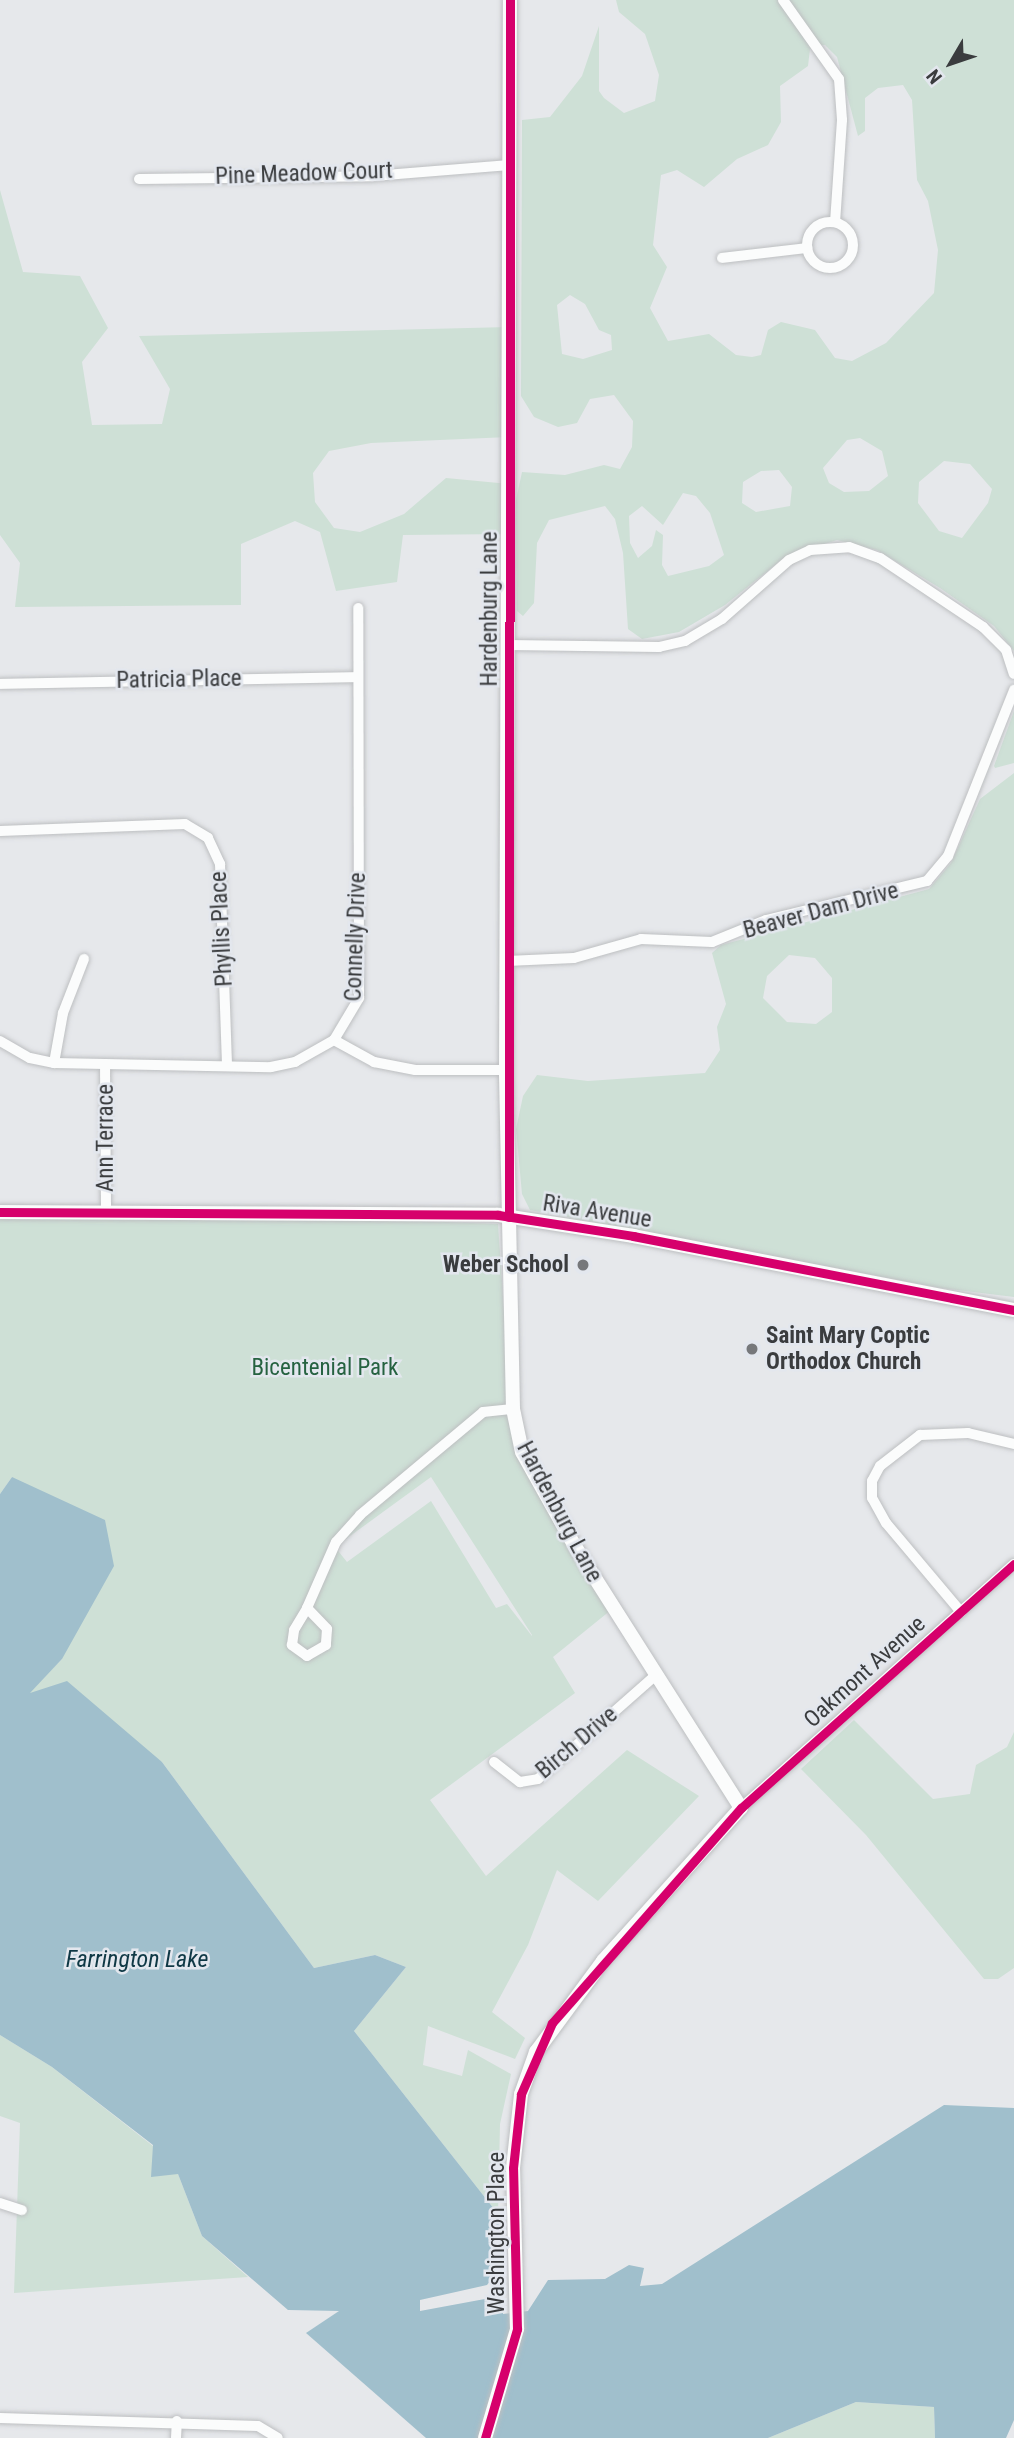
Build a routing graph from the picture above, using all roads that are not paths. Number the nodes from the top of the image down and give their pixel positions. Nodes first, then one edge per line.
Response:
1 (510, 0) edge
2 (783, 0) edge
3 (510, 164) junction
4 (139, 179) dead end
5 (835, 222) junction
6 (807, 248) junction
7 (722, 258) dead end
8 (358, 608) dead end
9 (509, 645) junction
10 (1014, 674) edge
11 (358, 677) junction
12 (0, 684) edge
13 (1014, 690) edge
14 (0, 831) edge
15 (84, 959) dead end
16 (507, 961) junction
17 (334, 1040) junction
18 (0, 1041) edge
19 (54, 1063) junction
20 (105, 1064) junction
21 (227, 1065) junction
22 (506, 1070) junction
23 (0, 1212) edge
24 (106, 1213) junction
25 (509, 1217) junction
26 (1014, 1310) edge
27 (513, 1409) junction
28 (1014, 1444) edge
29 (1014, 1564) edge
30 (307, 1608) dead end
31 (961, 1612) junction
32 (657, 1674) junction
33 (494, 1762) dead end
34 (741, 1808) junction
35 (0, 2203) edge
36 (22, 2210) dead end
37 (0, 2418) edge
38 (177, 2421) junction
39 (176, 2438) edge
40 (278, 2438) edge
41 (485, 2438) edge

1 - 3 street, Hardenburg Lane
2 - 5 street
3 - 4 street, Pine Meadow Court
3 - 9 street, Hardenburg Lane
5 - 6 street
5 - 6 street
6 - 7 street
8 - 11 street, Connelly Drive
9 - 10 street
9 - 16 street, Hardenburg Lane
11 - 12 street, Patricia Place
11 - 17 street, Connelly Drive
13 - 16 street, Beaver Dam Drive
14 - 21 street, Phyllis Place
15 - 19 street
16 - 22 street, Hardenburg Lane
17 - 21 street, Connelly Drive
17 - 22 street
18 - 19 street, Connelly Drive
19 - 20 street, Connelly Drive
20 - 21 street, Connelly Drive
20 - 24 street, Ann Terrace
22 - 25 street, Hardenburg Lane
23 - 24 street, Riva Avenue
24 - 25 street, Riva Avenue
25 - 26 street, Riva Avenue
25 - 27 street, Hardenburg Lane
27 - 30 street
27 - 32 street, Hardenburg Lane
28 - 31 street
29 - 31 street, Oakmont Avenue
31 - 34 street, Oakmont Avenue
32 - 33 street, Birch Drive
32 - 34 street, Hardenburg Lane
34 - 41 street, Washington Place
35 - 36 street
37 - 38 street
38 - 39 street
38 - 40 street

